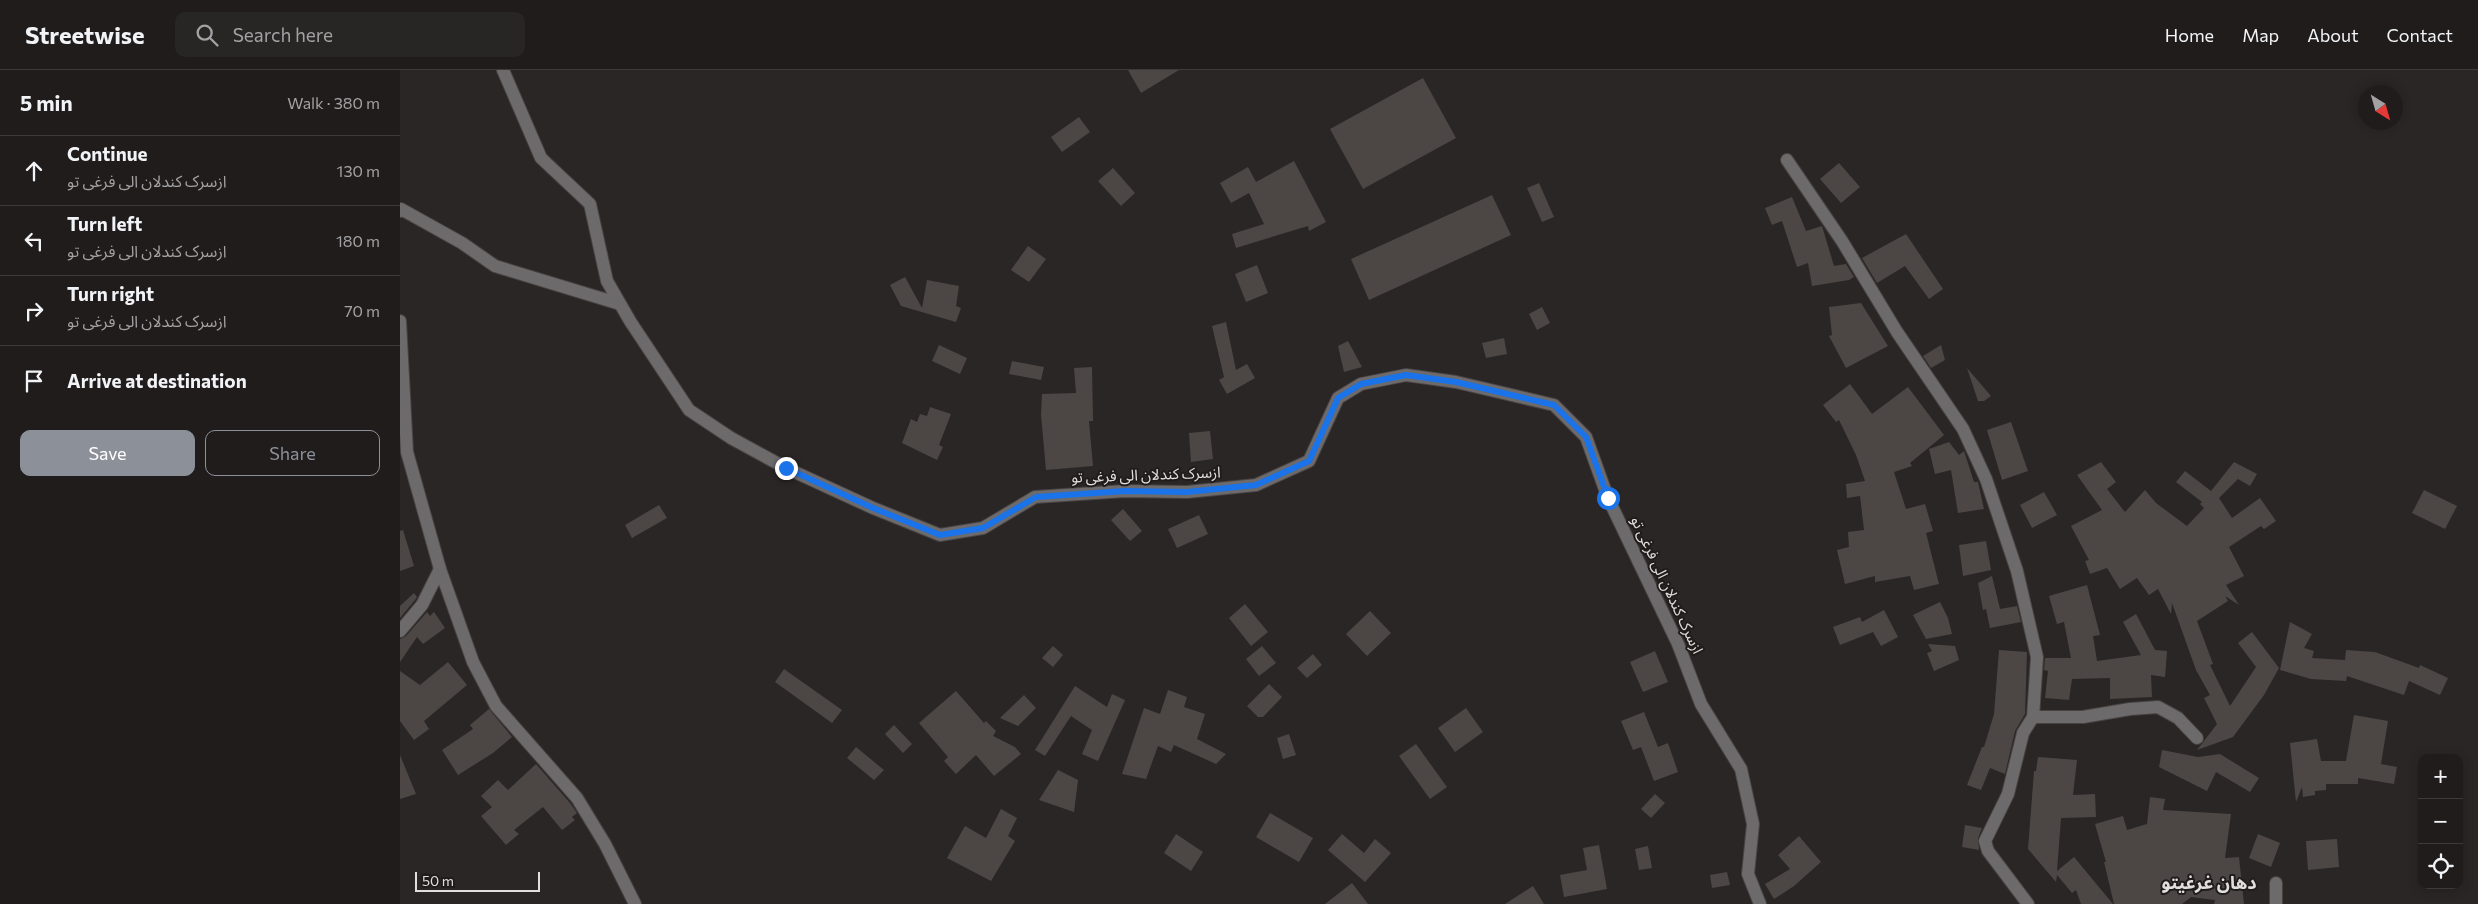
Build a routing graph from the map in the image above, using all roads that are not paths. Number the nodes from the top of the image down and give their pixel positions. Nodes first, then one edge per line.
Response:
1 (503, 70) edge
2 (1787, 160) dead end
3 (400, 211) edge
4 (620, 304) junction
5 (400, 321) edge
6 (440, 569) junction
7 (400, 631) edge
8 (2033, 717) junction
9 (2196, 738) dead end
10 (2276, 883) dead end
11 (635, 904) edge
12 (1760, 904) edge
13 (2028, 904) edge
14 (2276, 904) edge

1 - 4 street, ازسرک کندلان الی فرغی تو
2 - 8 street
3 - 4 street
4 - 12 street, ازسرک کندلان الی فرغی تو
5 - 6 street
6 - 7 street
6 - 11 street
8 - 9 street
8 - 13 street
10 - 14 street

